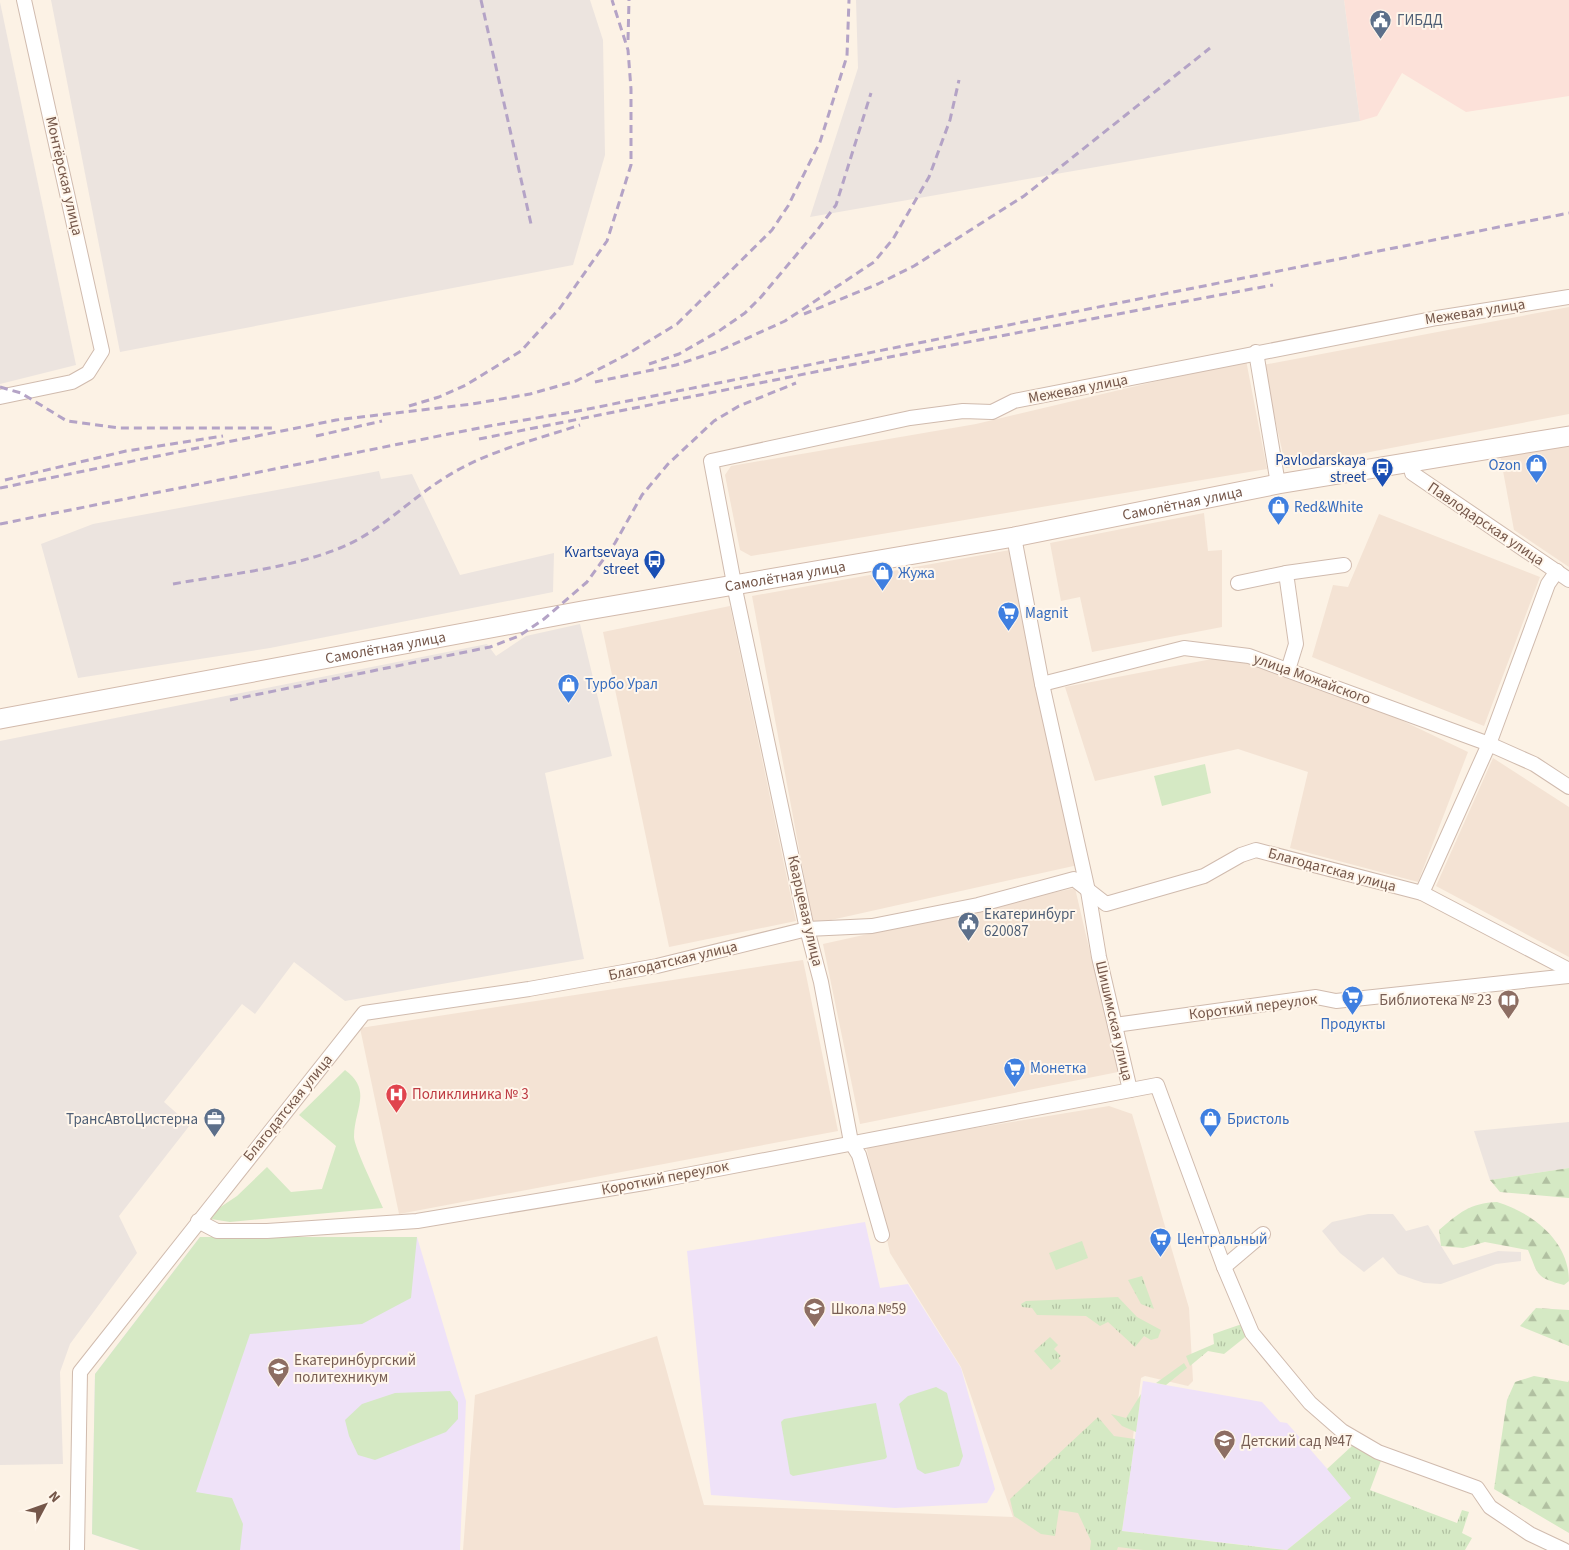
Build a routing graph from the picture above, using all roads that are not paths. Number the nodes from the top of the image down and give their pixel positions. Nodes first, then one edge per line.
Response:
1 (24, 0) edge
2 (1569, 297) edge
3 (1256, 352) junction
4 (0, 397) edge
5 (1569, 436) edge
6 (1410, 463) junction
7 (1278, 484) junction
8 (1014, 537) junction
9 (1344, 564) dead end
10 (1557, 571) junction
11 (1286, 573) junction
12 (1569, 580) edge
13 (1238, 583) dead end
14 (734, 584) junction
15 (1288, 670) junction
16 (1042, 684) junction
17 (0, 719) edge
18 (1489, 744) junction
19 (1569, 786) edge
20 (1088, 891) junction
21 (1422, 893) junction
22 (807, 929) junction
23 (1569, 970) edge
24 (1569, 976) edge
25 (1115, 1025) junction
26 (1130, 1090) junction
27 (851, 1142) junction
28 (198, 1221) junction
29 (1263, 1234) dead end
30 (882, 1235) dead end
31 (1224, 1267) junction
32 (77, 1550) edge
33 (1564, 1550) edge

1 - 4 street, Монтёрская улица
2 - 3 street, Межевая улица
3 - 7 street
3 - 14 street, Межевая улица
5 - 6 main road, Самолётная улица
6 - 7 main road, Самолётная улица
6 - 10 street, Павлодарская улица
7 - 8 main road, Самолётная улица
8 - 14 main road, Самолётная улица
8 - 16 street, Шишимская улица
9 - 11 street
10 - 12 street, Павлодарская улица
10 - 18 street
11 - 13 street
11 - 15 street
14 - 17 main road, Самолётная улица
14 - 22 street, Кварцевая улица
15 - 16 street, улица Можайского
15 - 18 street, улица Можайского
16 - 20 street, Шишимская улица
18 - 19 street, улица Можайского
18 - 21 street
20 - 21 street, Благодатская улица
20 - 22 street, Благодатская улица
20 - 25 street, Шишимская улица
21 - 23 street, Благодатская улица
22 - 27 street, Кварцевая улица
22 - 28 street, Благодатская улица
24 - 25 street, Короткий переулок
25 - 26 street, Шишимская улица
26 - 27 street, Короткий переулок
26 - 31 street, Шишимская улица
27 - 28 street, Короткий переулок
27 - 30 street, Кварцевая улица
28 - 32 street, Благодатская улица
29 - 31 street
31 - 33 street, Шишимская улица

